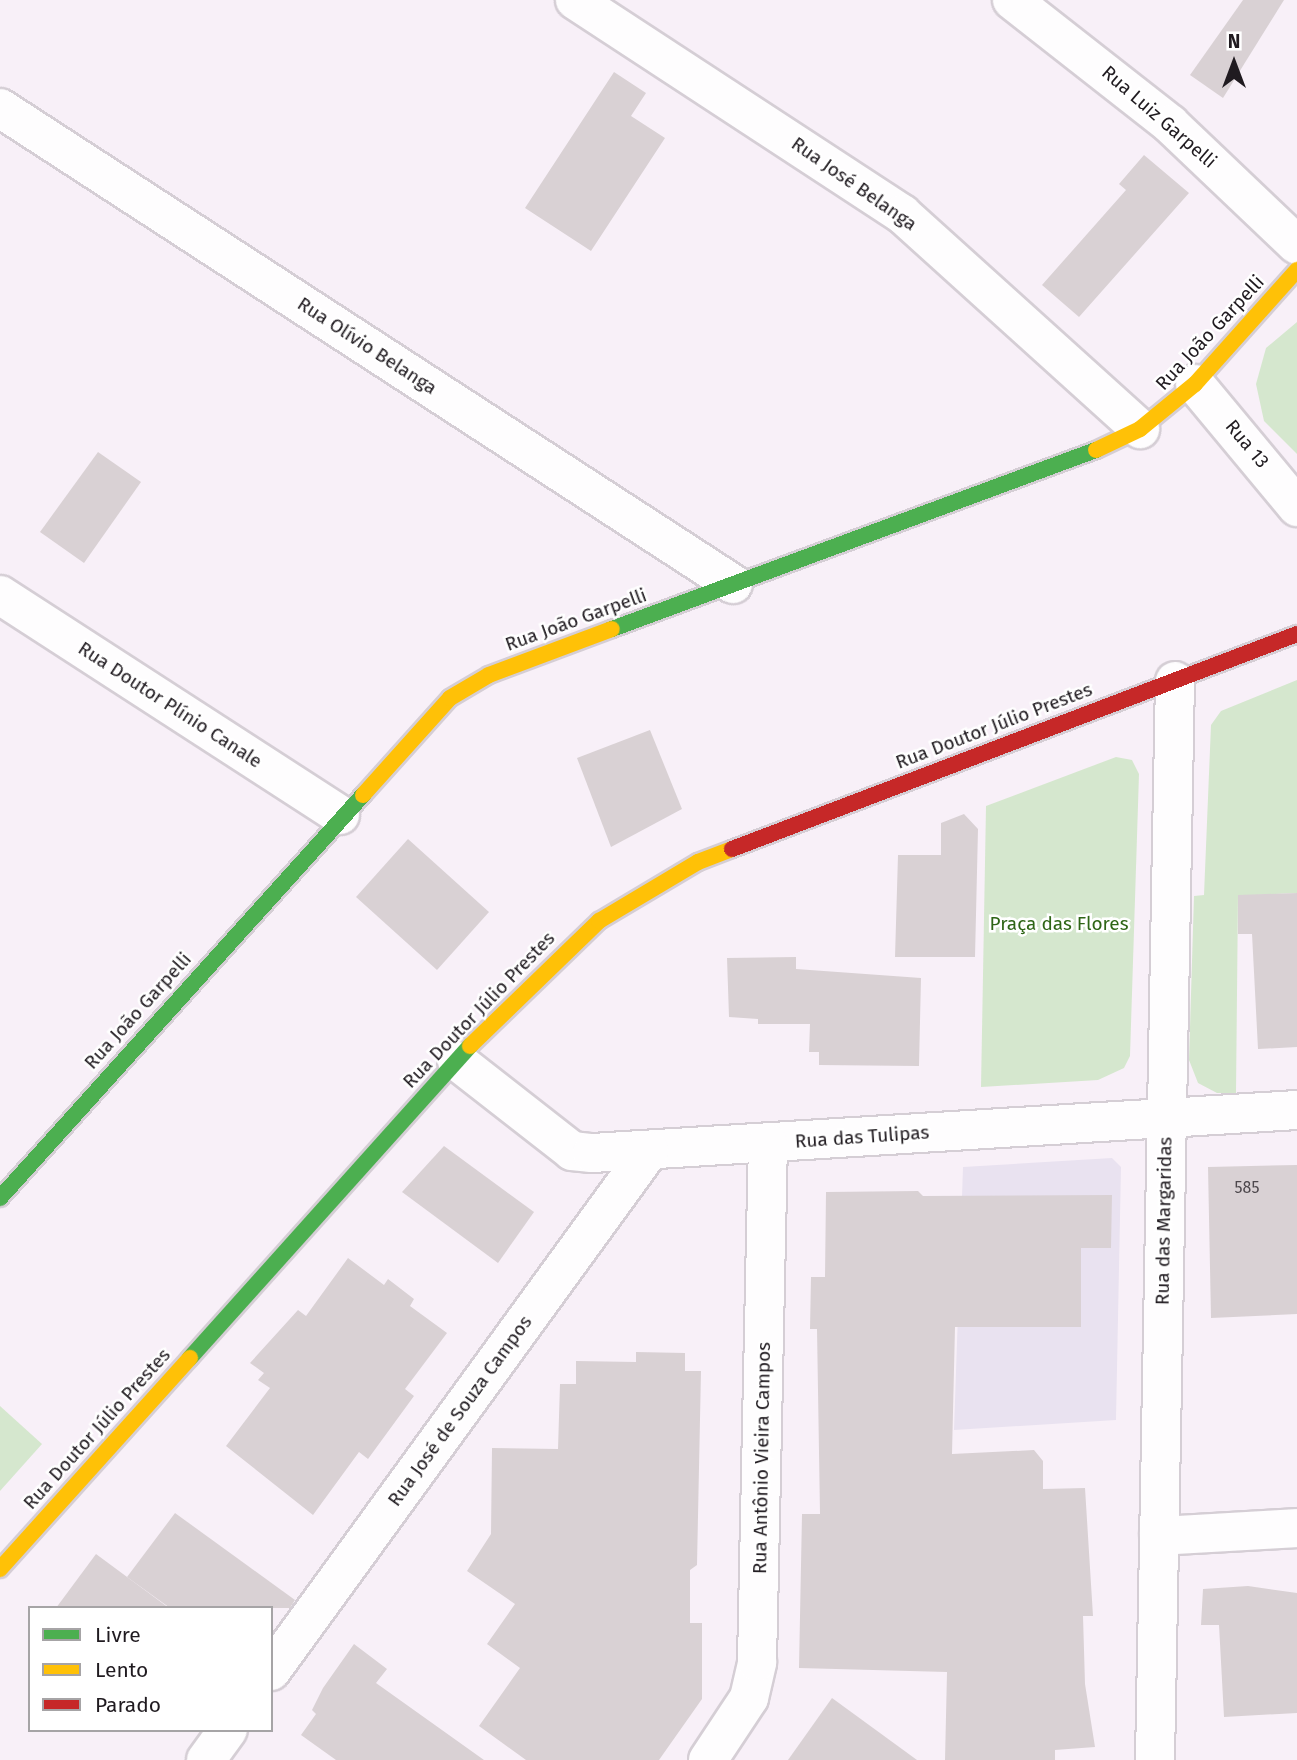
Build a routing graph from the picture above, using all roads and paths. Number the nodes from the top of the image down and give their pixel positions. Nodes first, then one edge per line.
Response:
1 (575, 0) edge
2 (1012, 0) edge
3 (0, 108) edge
4 (1297, 245) edge
5 (1297, 270) edge
6 (1195, 384) junction
7 (1140, 429) junction
8 (1297, 507) edge
9 (733, 584) junction
10 (0, 595) edge
11 (1297, 634) edge
12 (1174, 681) junction
13 (340, 815) junction
14 (457, 1061) junction
15 (1297, 1110) edge
16 (1166, 1118) junction
17 (768, 1143) junction
18 (572, 1151) junction
19 (649, 1151) junction
20 (0, 1198) edge
21 (600, 1219) junction
22 (1297, 1528) edge
23 (1159, 1536) junction
24 (0, 1569) edge
25 (273, 1668) edge
26 (227, 1732) edge
27 (206, 1760) edge
28 (708, 1760) edge
29 (1155, 1760) edge

1 - 7 street, Rua José Belanga
2 - 4 street, Rua Luiz Garpelli
3 - 9 street, Rua Olívio Belanga
5 - 6 street, Rua João Garpelli
6 - 7 street, Rua João Garpelli
6 - 8 street, Rua 13
7 - 9 street, Rua João Garpelli
9 - 13 street, Rua João Garpelli
10 - 13 street, Rua Doutor Plínio Canale
11 - 12 street, Rua Doutor Júlio Prestes
12 - 14 street, Rua Doutor Júlio Prestes
12 - 16 street, Rua das Margaridas
13 - 20 street, Rua João Garpelli
14 - 18 street
14 - 24 street, Rua Doutor Júlio Prestes
15 - 16 street, Rua das Tulipas
16 - 17 street, Rua das Tulipas
16 - 23 street, Rua das Margaridas
17 - 19 street, Rua das Tulipas
17 - 28 street, Rua Antônio Vieira Campos
18 - 19 street, Rua das Tulipas
18 - 21 street
19 - 21 street, Rua José de Souza Campos
21 - 25 street, Rua José de Souza Campos
22 - 23 street
23 - 29 street, Rua das Margaridas
26 - 27 street

